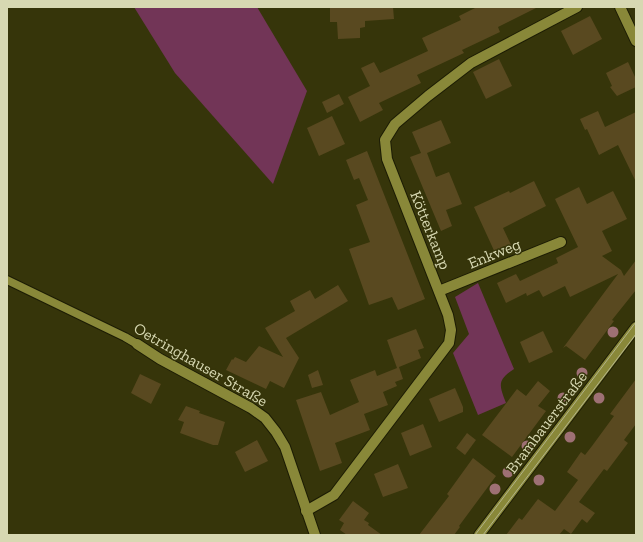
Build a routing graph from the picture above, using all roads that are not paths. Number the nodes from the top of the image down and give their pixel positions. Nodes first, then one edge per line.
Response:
1 (577, 7) edge
2 (620, 7) edge
3 (636, 41) edge
4 (561, 242) dead end
5 (7, 280) edge
6 (439, 291) junction
7 (636, 327) edge
8 (137, 344) joint
9 (306, 511) junction
10 (315, 535) edge
11 (479, 535) edge

1 - 6 street, Kötterkamp
2 - 3 street
4 - 6 street, Enkweg
5 - 8 lane, Oetringhauser Straße
6 - 9 street, Kötterkamp
7 - 11 street, Brambauerstraße
8 - 9 street, Oetringhauser Straße
9 - 10 street, Oetringhauser Straße

